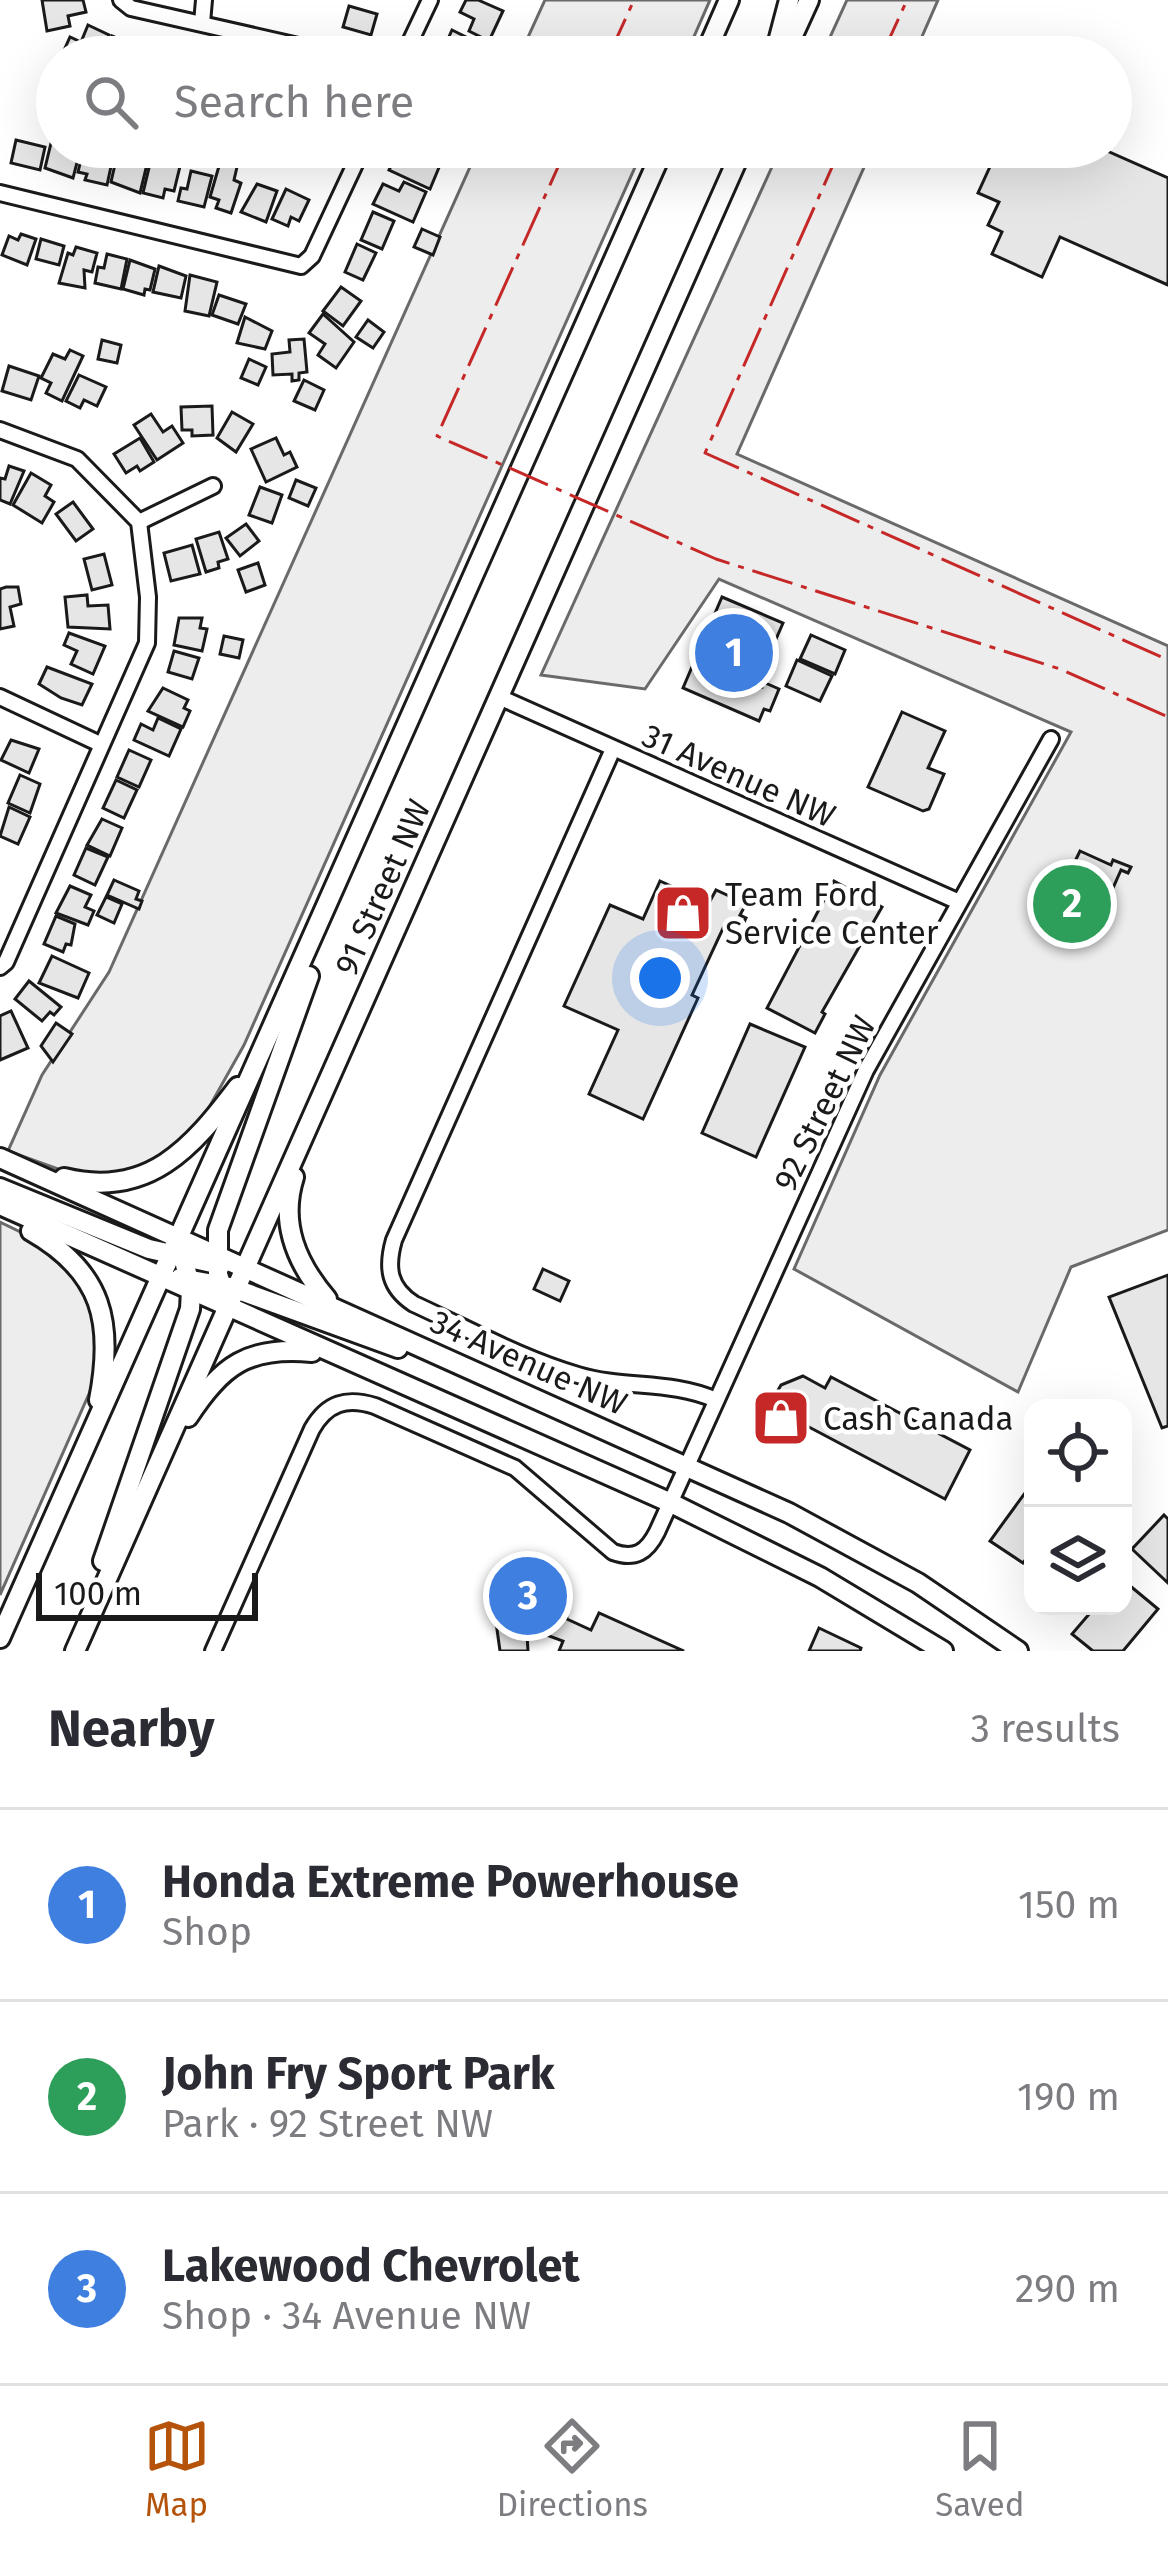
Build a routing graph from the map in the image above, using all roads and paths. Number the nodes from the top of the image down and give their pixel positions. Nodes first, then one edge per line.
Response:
1 (121, 0) edge
2 (204, 0) edge
3 (430, 0) edge
4 (729, 0) edge
5 (789, 0) edge
6 (809, 0) edge
7 (202, 23) junction
8 (257, 36) edge
9 (413, 36) edge
10 (713, 36) edge
11 (783, 36) edge
12 (790, 36) edge
13 (353, 168) edge
14 (655, 168) edge
15 (734, 168) edge
16 (0, 193) edge
17 (0, 430) edge
18 (213, 486) dead end
19 (139, 522) junction
20 (0, 697) edge
21 (499, 697) junction
22 (1051, 739) dead end
23 (100, 744) junction
24 (613, 749) junction
25 (373, 806) junction
26 (958, 902) junction
27 (0, 967) edge
28 (260, 1060) junction
29 (320, 1101) junction
30 (9, 1162) edge
31 (0, 1188) edge
32 (0, 1205) edge
33 (0, 1215) edge
34 (178, 1250) junction
35 (245, 1267) junction
36 (162, 1278) junction
37 (223, 1280) junction
38 (189, 1284) junction
39 (334, 1307) junction
40 (329, 1353) junction
41 (533, 1396) junction
42 (716, 1400) junction
43 (94, 1428) junction
44 (158, 1462) junction
45 (688, 1465) junction
46 (670, 1502) junction
47 (0, 1639) edge
48 (73, 1651) edge
49 (213, 1651) edge
50 (943, 1651) edge
51 (1018, 1651) edge

1 - 7 street
2 - 7 street
3 - 9 street
4 - 10 main road
5 - 11 main road
6 - 12 main road
7 - 8 street
13 - 16 street
14 - 25 main road, 91 Street NW
15 - 21 main road, 91 Street NW
17 - 19 street
18 - 19 street
19 - 23 street
20 - 23 street
21 - 24 street, 31 Avenue NW
21 - 29 main road, 91 Street NW
22 - 26 street, 92 Street NW
23 - 27 street
24 - 26 street, 31 Avenue NW
24 - 42 street, 34 Avenue NW
25 - 28 main road, 91 Street NW
25 - 37 main road
26 - 42 street, 92 Street NW
28 - 30 main road
28 - 34 main road, 91 Street NW
29 - 35 main road, 91 Street NW
29 - 39 main road
30 - 34 main road, 34 Avenue NW
31 - 34 main road
32 - 36 main road, 34 Avenue NW
33 - 43 main road
34 - 36 main road, 91 Street NW
34 - 37 main road, 34 Avenue NW
34 - 38 main road
35 - 37 main road, 91 Street NW
35 - 37 main road, 34 Avenue NW
35 - 39 main road, 34 Avenue NW
36 - 38 main road, 34 Avenue NW
36 - 43 main road, 91 Street NW
37 - 38 main road, 34 Avenue NW
37 - 40 main road, 34 Avenue NW
37 - 41 main road
37 - 44 main road, 91 Street NW
38 - 48 main road
39 - 41 main road, 34 Avenue NW
40 - 44 main road
40 - 46 main road, 34 Avenue NW
41 - 45 main road, 34 Avenue NW
42 - 45 street, 92 Street NW
43 - 47 main road, 91 Street NW
44 - 48 main road, 91 Street NW
45 - 46 street, 92 Street NW
45 - 51 main road, 34 Avenue NW
46 - 49 street
46 - 50 main road, 34 Avenue NW

